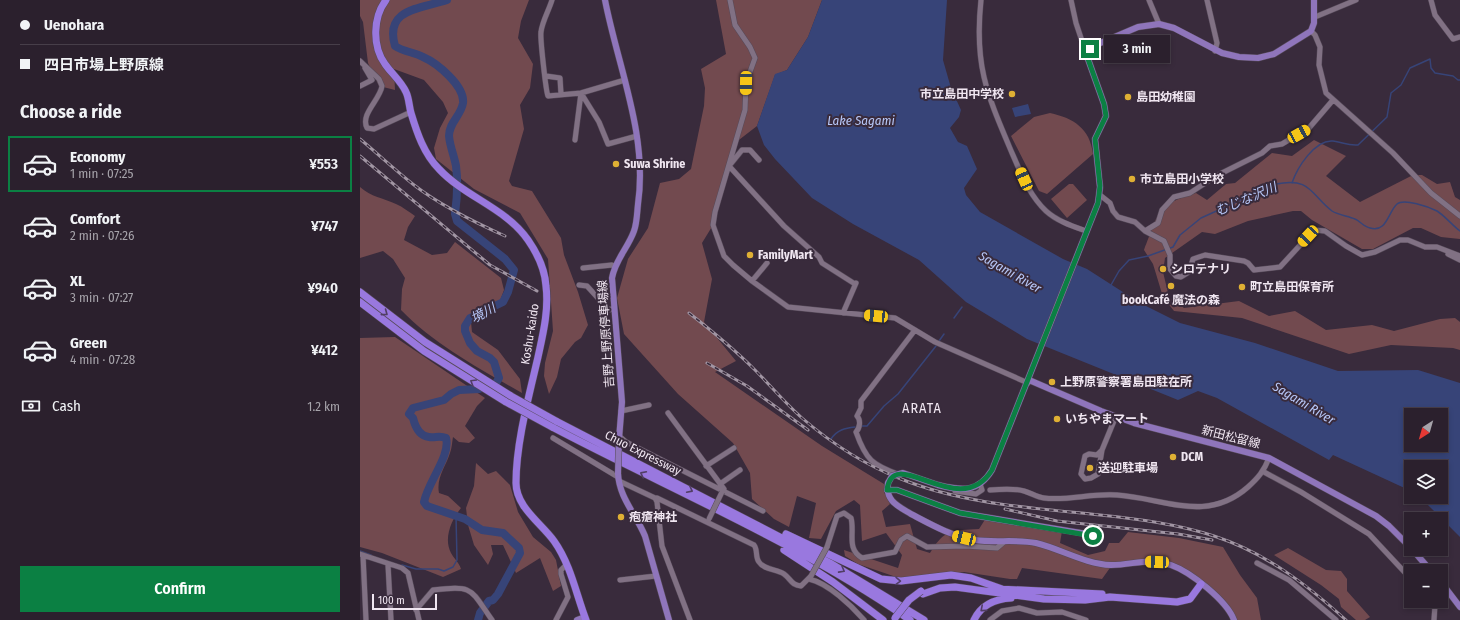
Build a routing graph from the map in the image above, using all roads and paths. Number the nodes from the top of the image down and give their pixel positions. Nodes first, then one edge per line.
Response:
1 (386, 0) edge
2 (552, 0) edge
3 (605, 0) edge
4 (730, 0) edge
5 (981, 0) edge
6 (1071, 0) edge
7 (1149, 0) edge
8 (1207, 0) edge
9 (1314, 0) edge
10 (1356, 0) edge
11 (1431, 0) edge
12 (1314, 17) junction
13 (1159, 24) junction
14 (1312, 31) junction
15 (1460, 37) edge
16 (1215, 51) junction
17 (1088, 59) junction
18 (362, 63) edge
19 (546, 76) junction
20 (625, 80) junction
21 (360, 86) edge
22 (581, 93) junction
23 (561, 94) junction
24 (1333, 100) junction
25 (411, 112) junction
26 (636, 136) junction
27 (575, 140) dead end
28 (759, 160) dead end
29 (729, 166) junction
30 (1100, 195) junction
31 (1460, 216) edge
32 (1086, 230) junction
33 (1145, 231) junction
34 (1442, 250) junction
35 (1460, 256) edge
36 (1460, 260) edge
37 (767, 263) dead end
38 (615, 266) junction
39 (583, 268) dead end
40 (752, 281) junction
41 (579, 285) dead end
42 (360, 292) edge
43 (360, 302) edge
44 (614, 308) junction
45 (843, 313) junction
46 (915, 330) junction
47 (1028, 382) junction
48 (649, 405) dead end
49 (621, 411) junction
50 (668, 413) dead end
51 (1116, 416) junction
52 (554, 424) junction
53 (553, 438) dead end
54 (619, 438) junction
55 (734, 448) dead end
56 (1102, 450) junction
57 (1269, 458) junction
58 (706, 466) junction
59 (740, 470) dead end
60 (1264, 472) junction
61 (618, 477) junction
62 (720, 484) junction
63 (980, 484) junction
64 (887, 487) junction
65 (990, 490) dead end
66 (722, 492) junction
67 (655, 498) junction
68 (698, 501) junction
69 (764, 511) dead end
70 (747, 518) junction
71 (708, 520) junction
72 (1093, 536) dead end
73 (1404, 541) edge
74 (1004, 542) junction
75 (362, 554) edge
76 (1419, 556) edge
77 (1257, 563) dead end
78 (567, 564) junction
79 (1425, 564) edge
80 (388, 565) junction
81 (1404, 571) edge
82 (362, 574) edge
83 (656, 576) junction
84 (810, 577) junction
85 (620, 580) dead end
86 (1201, 584) junction
87 (1003, 589) junction
88 (1448, 591) edge
89 (922, 592) junction
90 (362, 597) edge
91 (1023, 597) junction
92 (1460, 607) edge
93 (1435, 608) edge
94 (416, 610) junction
95 (491, 618) edge
96 (586, 618) edge
97 (896, 619) edge
98 (360, 620) edge
99 (366, 620) edge
100 (391, 620) edge
101 (419, 620) edge
102 (556, 620) edge
103 (577, 620) edge
104 (668, 620) edge
105 (690, 620) edge
106 (864, 620) edge
107 (883, 620) edge
108 (910, 620) edge
109 (924, 620) edge
110 (974, 620) edge
111 (990, 620) edge
112 (1086, 620) edge
113 (1234, 620) edge
114 (1336, 620) edge
115 (1434, 620) edge

1 - 25 highway, Koshu-kaido
2 - 19 street
3 - 20 main road, 吉野上野原停車場線
4 - 29 street
5 - 32 street
6 - 17 street
7 - 13 street
8 - 16 street
9 - 12 main road
10 - 12 street
11 - 15 street
12 - 14 main road
13 - 16 main road
13 - 17 main road
14 - 16 main road
14 - 24 street
17 - 30 main road
18 - 21 street
18 - 25 street
19 - 23 street
19 - 23 street
20 - 22 street
20 - 26 main road, 吉野上野原停車場線
22 - 23 street
22 - 26 street
22 - 27 street
24 - 31 street
24 - 33 street
25 - 78 highway, Koshu-kaido
26 - 38 main road, 吉野上野原停車場線
28 - 29 street
29 - 40 street
29 - 45 street
30 - 32 main road
30 - 33 street
32 - 47 main road
33 - 34 street
34 - 35 street
34 - 36 street
37 - 40 street
38 - 39 street
38 - 44 main road, 吉野上野原停車場線
40 - 45 street
41 - 44 street
42 -> 52 highway, Chuo Expressway, bridge
52 -> 43 highway, Chuo Expressway, bridge
44 - 49 main road, 吉野上野原停車場線
45 - 46 street
46 - 47 street
46 - 63 street
47 - 51 main road, 新田松留線
47 - 63 main road
48 - 49 street
49 - 54 main road, 吉野上野原停車場線
50 - 58 street
51 - 56 street
51 - 57 main road, 新田松留線
68 -> 52 highway, Chuo Expressway
52 -> 70 highway, Chuo Expressway
53 - 61 street
54 - 61 main road, 吉野上野原停車場線, bridge
54 - 66 street
55 - 58 street
56 - 56 street
57 - 60 street
57 - 73 main road, 新田松留線
58 - 62 street
59 - 62 street
60 - 65 street
60 - 81 street
61 - 67 street
61 - 83 main road
62 - 66 street
63 - 64 main road, bridge
64 - 72 main road
64 - 74 main road
66 - 69 street
66 - 71 street, bridge
67 - 71 street
67 - 105 street
68 - 107 highway
68 - 108 highway, Chuo Expressway
70 -> 87 highway
70 -> 109 highway, Chuo Expressway
71 - 84 street
74 - 84 street, bridge
74 - 86 main road
75 - 80 street
75 - 82 street
76 - 79 main road, 新田松留線
77 - 114 street
78 - 96 highway, Koshu-kaido
78 - 102 street
80 - 94 street
80 - 100 street
82 - 90 street
83 - 85 street
83 - 104 main road
84 - 106 street
86 - 87 highway
86 - 91 highway
86 - 113 main road
87 - 89 highway
88 - 92 main road
89 - 91 highway
89 - 97 highway, bridge
90 - 99 street
91 -> 110 highway
93 - 115 street
94 - 95 street
94 - 101 street
96 - 103 main road
98 - 99 street
111 - 112 street

